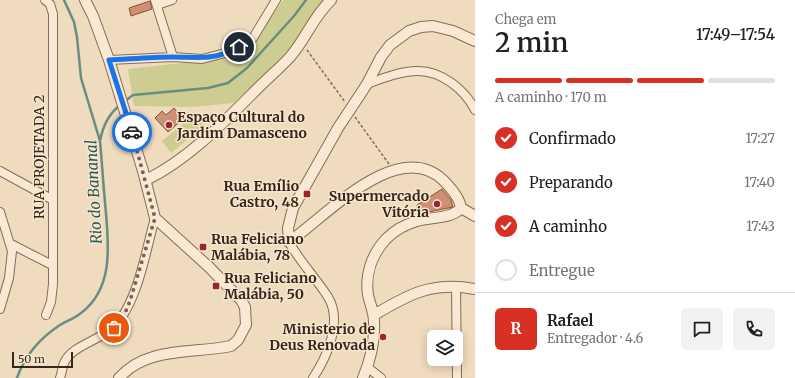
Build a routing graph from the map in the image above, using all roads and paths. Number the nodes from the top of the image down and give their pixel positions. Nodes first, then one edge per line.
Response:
1 (45, 0) edge
2 (84, 0) edge
3 (172, 0) edge
4 (276, 0) edge
5 (330, 0) edge
6 (156, 2) edge
7 (475, 40) edge
8 (173, 57) junction
9 (109, 60) junction
10 (367, 84) junction
11 (475, 110) edge
12 (0, 171) edge
13 (146, 180) junction
14 (53, 200) junction
15 (460, 208) junction
16 (0, 212) edge
17 (475, 216) edge
18 (155, 218) junction
19 (289, 242) junction
20 (11, 244) junction
21 (52, 265) junction
22 (456, 286) junction
23 (475, 289) edge
24 (0, 309) edge
25 (46, 315) dead end
26 (374, 315) junction
27 (367, 367) junction
28 (60, 378) edge
29 (119, 378) edge
30 (313, 378) edge
31 (363, 378) edge
32 (381, 378) edge
33 (457, 378) edge

1 - 14 street, RUA PROJETADA 2
2 - 9 street
3 - 6 street
4 - 8 street
5 - 13 street
6 - 8 street
7 - 10 street
8 - 9 street
9 - 13 street
10 - 11 street
10 - 19 street
12 - 14 street
13 - 18 street
14 - 21 street, RUA PROJETADA 2
15 - 17 street
15 - 19 street
15 - 26 street
16 - 20 street
18 - 28 street
18 - 29 street
19 - 30 street
20 - 21 street
20 - 24 street
21 - 25 street, RUA PROJETADA 2
22 - 23 street
22 - 26 street
22 - 33 street
26 - 27 street
27 - 31 street
27 - 32 street

